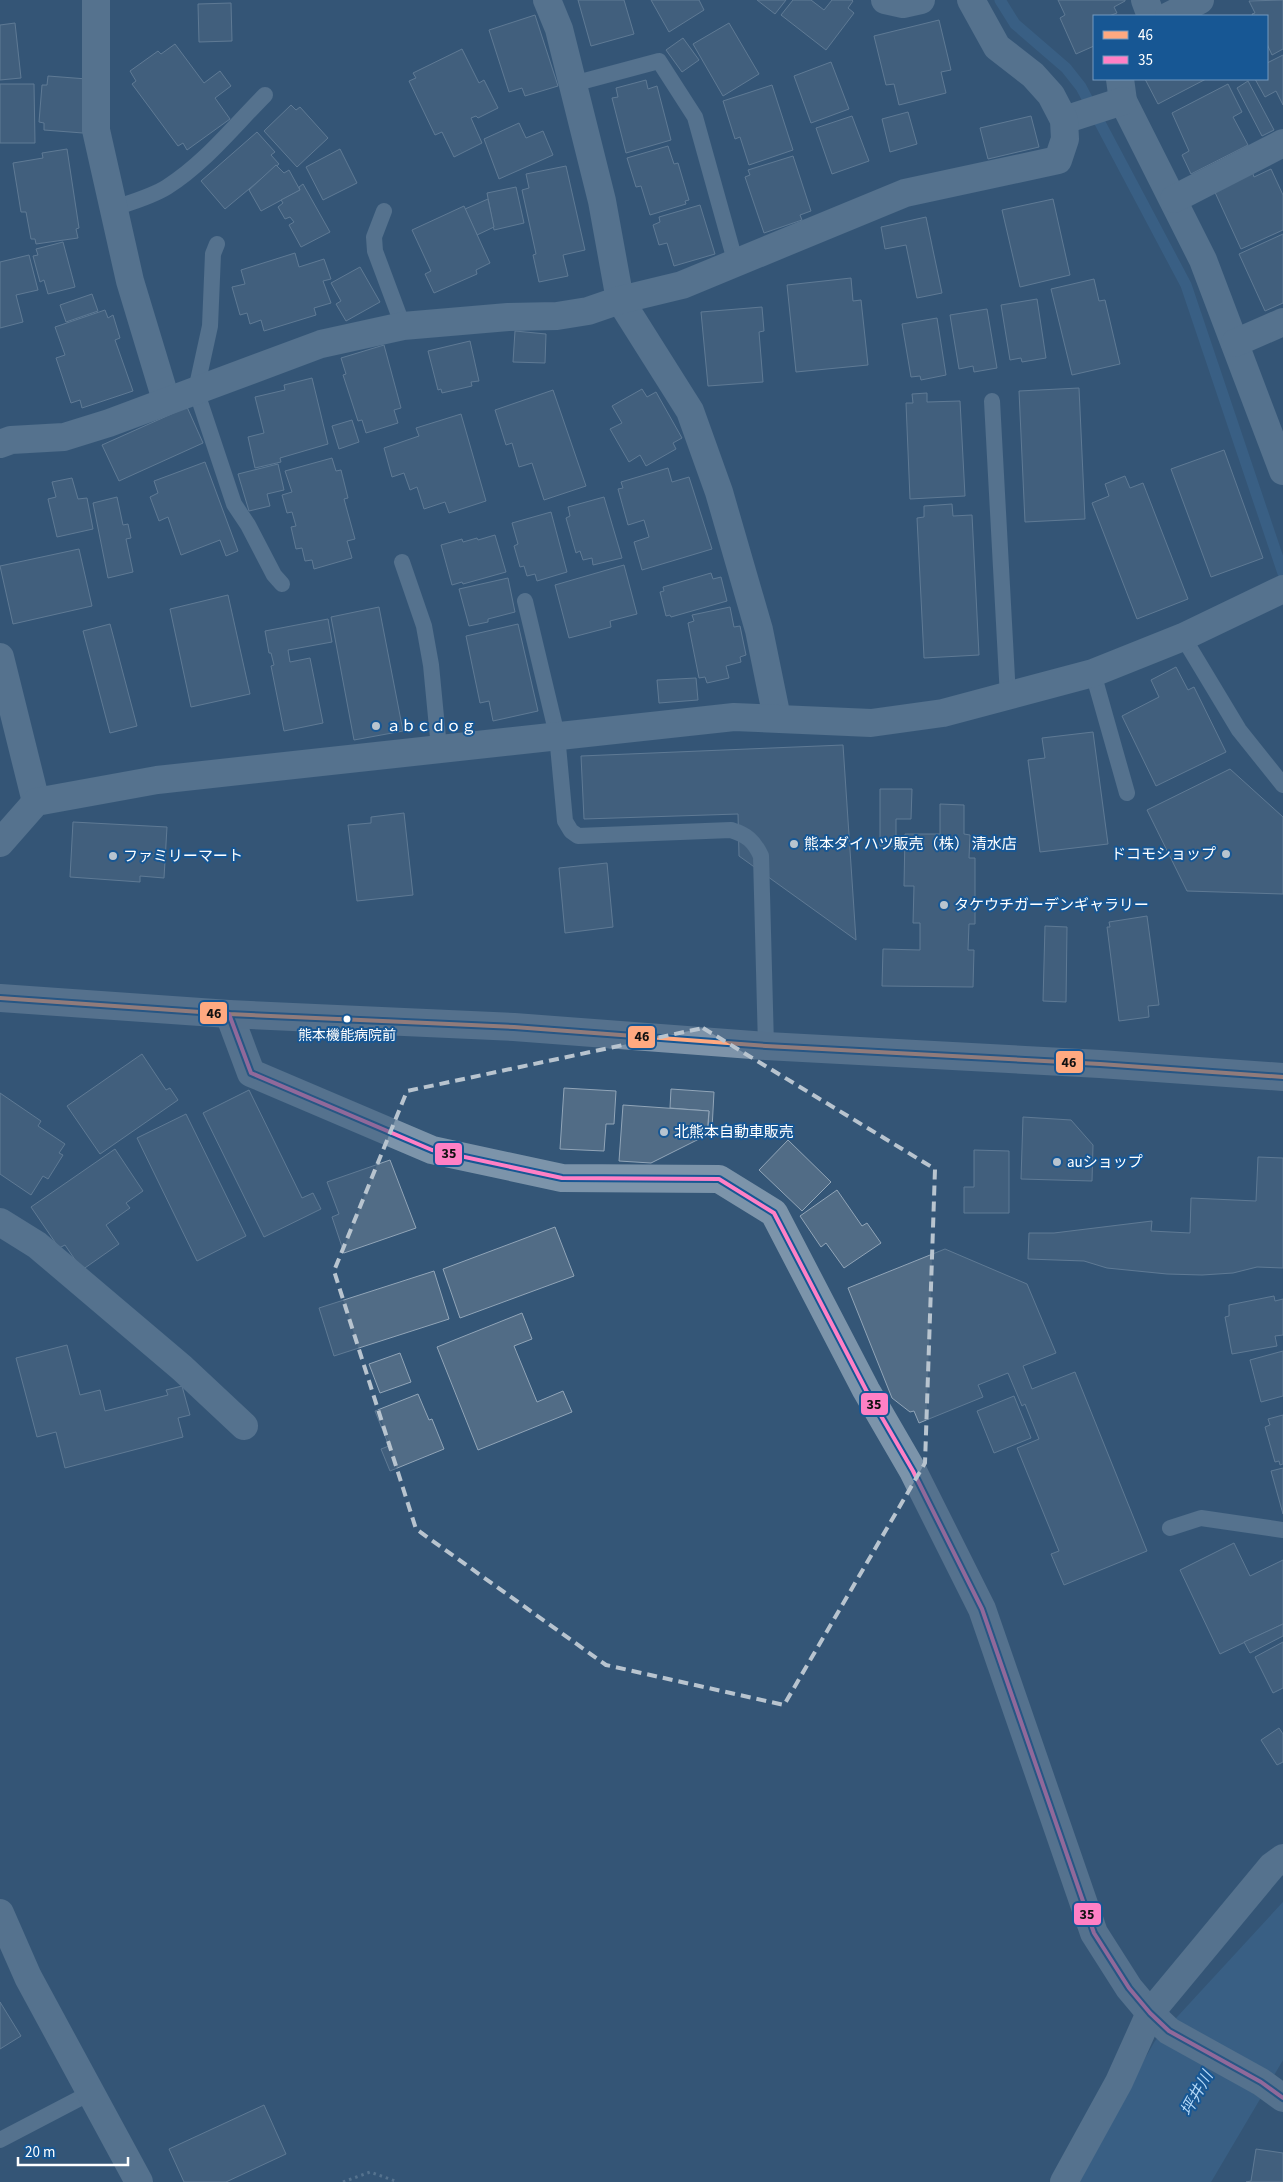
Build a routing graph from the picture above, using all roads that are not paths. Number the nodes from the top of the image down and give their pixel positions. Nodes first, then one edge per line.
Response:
1 (96, 0) edge
2 (547, 0) edge
3 (885, 0) edge
4 (921, 0) edge
5 (971, 0) edge
6 (1145, 0) edge
7 (1200, 0) edge
8 (1151, 15) edge
9 (1171, 15) edge
10 (573, 84) junction
11 (265, 95) dead end
12 (1118, 95) edge
13 (1072, 117) junction
14 (1283, 143) edge
15 (1174, 199) junction
16 (114, 208) junction
17 (384, 211) dead end
18 (217, 244) dead end
19 (736, 264) junction
20 (620, 300) junction
21 (1283, 322) edge
22 (403, 326) junction
23 (1236, 343) junction
24 (196, 390) junction
25 (166, 400) junction
26 (992, 401) dead end
27 (0, 444) edge
28 (1283, 472) edge
29 (402, 562) dead end
30 (282, 584) dead end
31 (1283, 589) edge
32 (526, 601) dead end
33 (1183, 637) junction
34 (0, 657) edge
35 (1093, 673) junction
36 (1008, 697) junction
37 (777, 718) junction
38 (557, 735) junction
39 (439, 748) junction
40 (1283, 785) edge
41 (1127, 793) dead end
42 (36, 802) junction
43 (0, 843) edge
44 (0, 998) edge
45 (229, 1014) junction
46 (766, 1046) junction
47 (1283, 1077) edge
48 (0, 1222) edge
49 (244, 1426) dead end
50 (1170, 1528) dead end
51 (1283, 1530) edge
52 (1283, 1858) edge
53 (0, 1913) edge
54 (1160, 2022) junction
55 (1276, 2089) edge
56 (90, 2093) junction
57 (0, 2140) edge
58 (139, 2182) edge
59 (1064, 2182) edge

1 - 16 street
2 - 10 street
3 - 4 street
5 - 13 street
6 - 8 street
7 - 9 street
10 - 19 lane
10 - 20 street
11 - 16 lane
12 - 13 street
12 - 15 street
13 - 19 street
14 - 15 street
15 - 23 street
16 - 25 street
17 - 22 lane
18 - 24 lane
19 - 20 street
20 - 22 street
20 - 37 street
21 - 23 street
22 - 24 street
23 - 28 street
24 - 25 street
24 - 30 lane
25 - 27 street
26 - 36 lane
29 - 39 lane
31 - 33 street
32 - 38 lane
33 - 35 street
33 - 40 lane
34 - 42 street
35 - 36 street
35 - 41 lane
36 - 37 street
37 - 38 street
38 - 39 street
38 - 46 lane
39 - 42 street
42 - 43 street
44 - 45 highway
45 - 46 highway
45 - 54 street
46 - 47 highway
48 - 49 street
50 - 51 lane
52 - 54 street
53 - 56 street
54 - 55 street
54 - 59 street
56 - 57 lane
56 - 58 street

